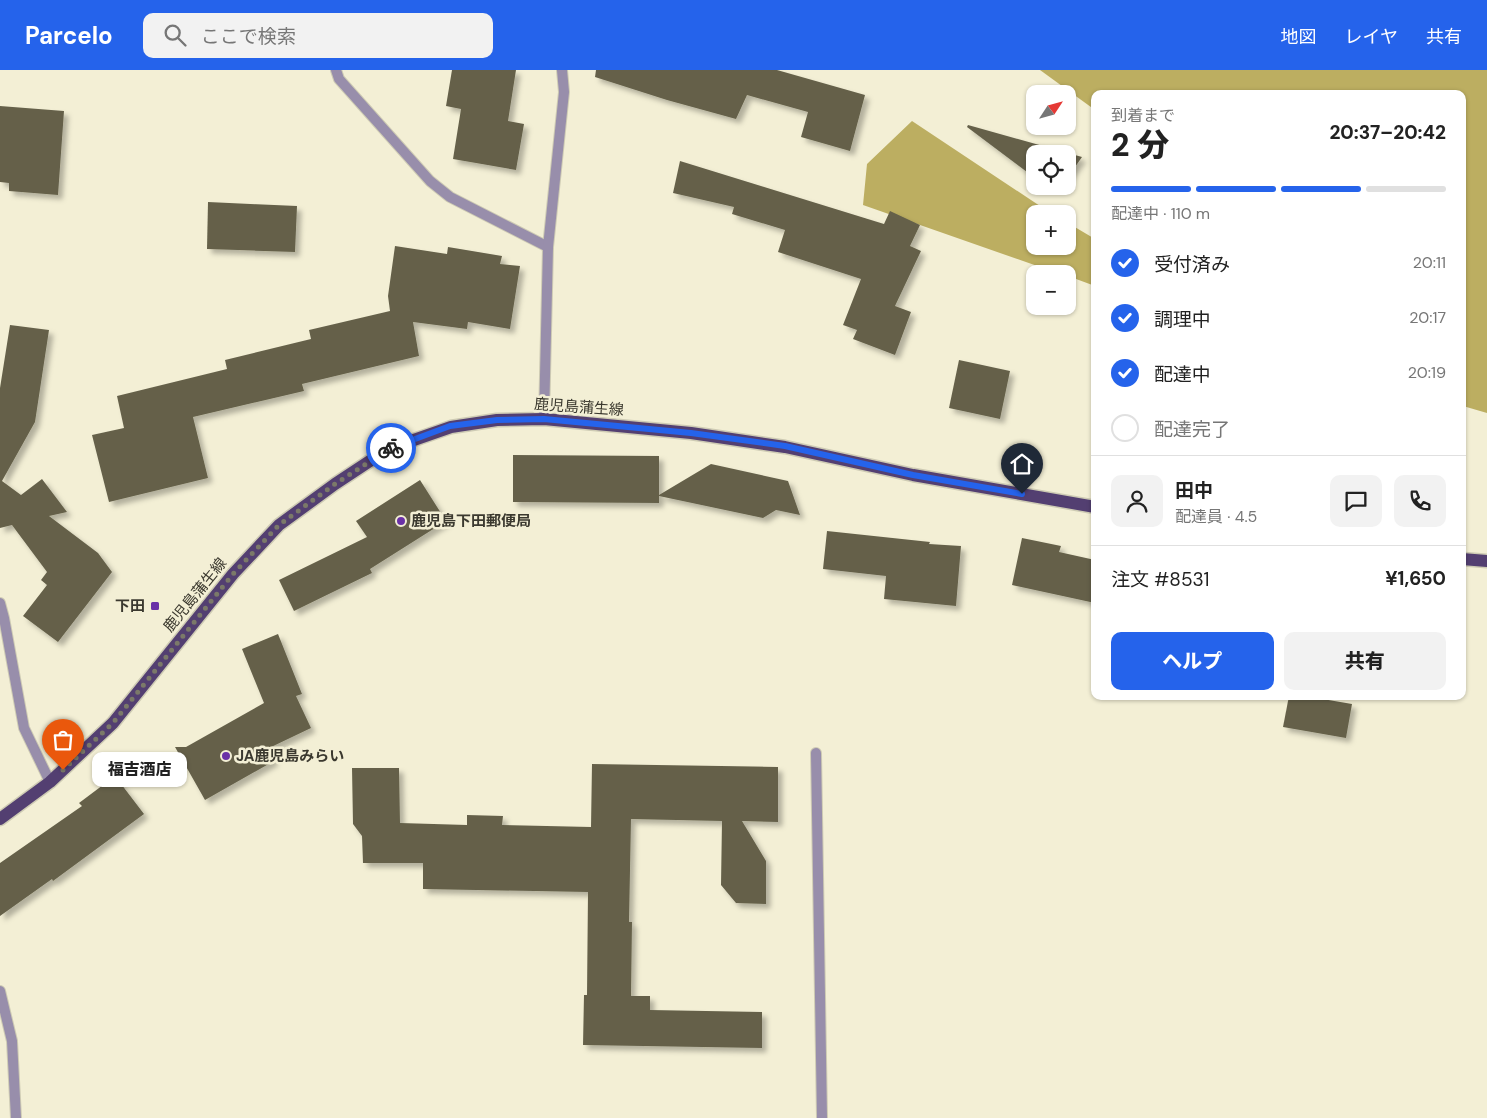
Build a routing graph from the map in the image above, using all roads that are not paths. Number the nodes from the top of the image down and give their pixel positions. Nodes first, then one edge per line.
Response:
1 (336, 70) edge
2 (562, 70) edge
3 (548, 247) junction
4 (544, 419) junction
5 (1091, 505) edge
6 (1466, 559) edge
7 (1487, 561) edge
8 (0, 603) edge
9 (816, 753) dead end
10 (50, 782) junction
11 (0, 818) edge
12 (0, 991) edge
13 (16, 1118) edge
14 (822, 1118) edge

1 - 3 street
2 - 3 street
3 - 4 street
4 - 5 main road, 鹿児島蒲生線
4 - 10 main road, 鹿児島蒲生線
6 - 7 main road
8 - 10 street
9 - 14 street
10 - 11 main road, 鹿児島蒲生線
12 - 13 street

